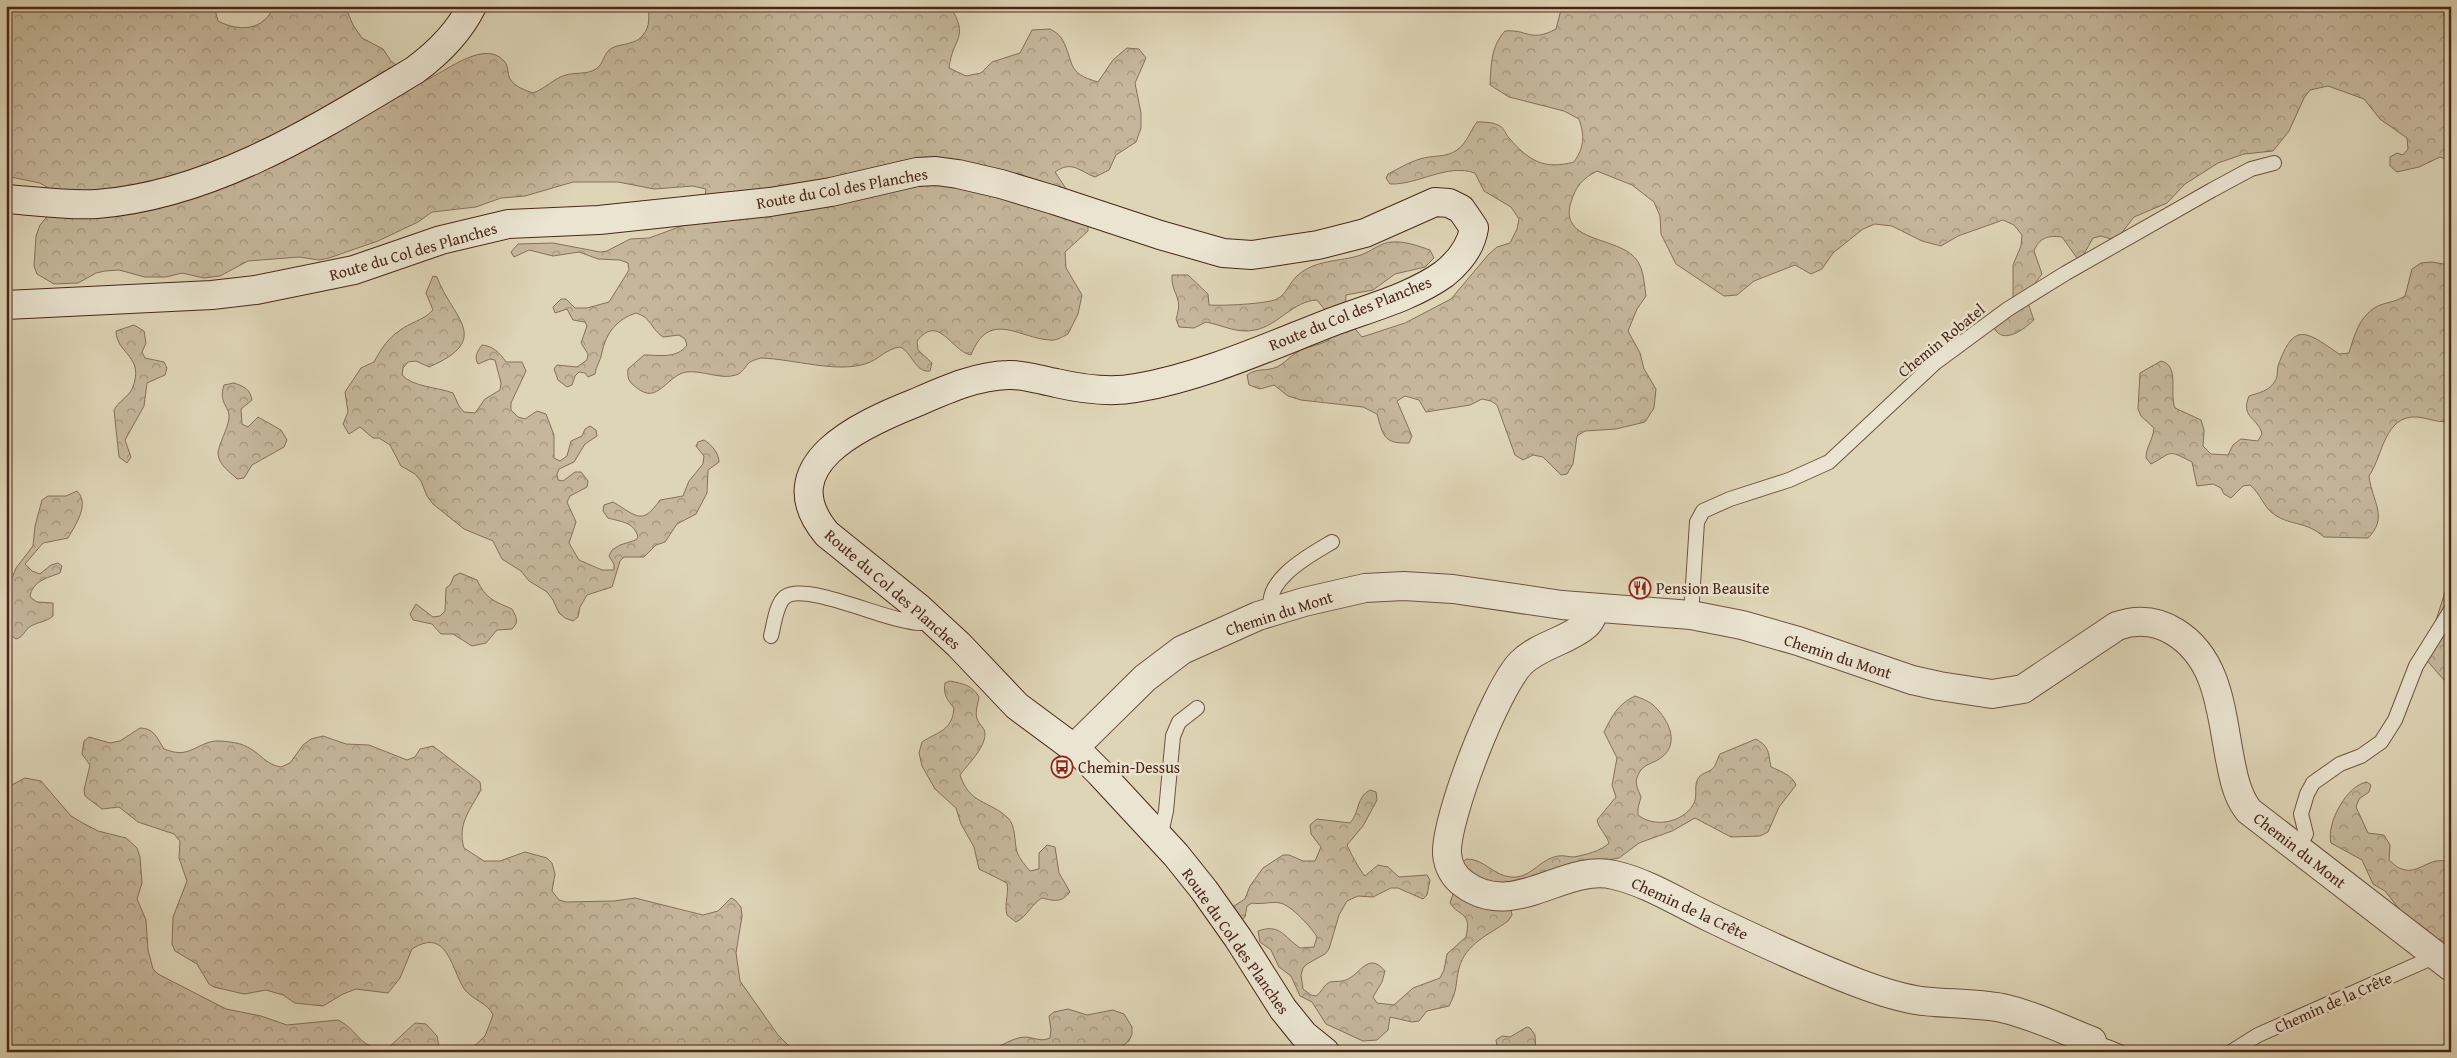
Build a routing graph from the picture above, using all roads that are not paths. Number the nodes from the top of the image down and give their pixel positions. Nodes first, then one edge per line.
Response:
1 (472, 6) edge
2 (2274, 163) dead end
3 (6, 199) edge
4 (6, 305) edge
5 (1332, 542) dead end
6 (1596, 608) junction
7 (2451, 610) edge
8 (1272, 612) junction
9 (1691, 615) junction
10 (933, 620) junction
11 (771, 636) dead end
12 (1197, 708) dead end
13 (1074, 748) junction
14 (1160, 838) junction
15 (2298, 848) junction
16 (2444, 961) edge
17 (2092, 1041) joint
18 (1325, 1052) edge
19 (2120, 1052) edge
20 (2231, 1052) edge

1 - 3 street
2 - 9 lane, Chemin Robatel
4 - 10 street, Route du Col des Planches
5 - 8 lane
6 - 8 street, Chemin du Mont
6 - 9 street, Chemin du Mont
6 - 17 street, Chemin de la Crête
7 - 15 lane
8 - 13 street, Chemin du Mont
9 - 15 street, Chemin du Mont
10 - 11 lane
10 - 13 street, Route du Col des Planches
12 - 14 lane
13 - 14 street, Route du Col des Planches
14 - 18 street, Route du Col des Planches
15 - 16 street, Chemin du Mont
16 - 20 lane, Chemin de la Crête
17 - 19 lane, Chemin de la Crête

